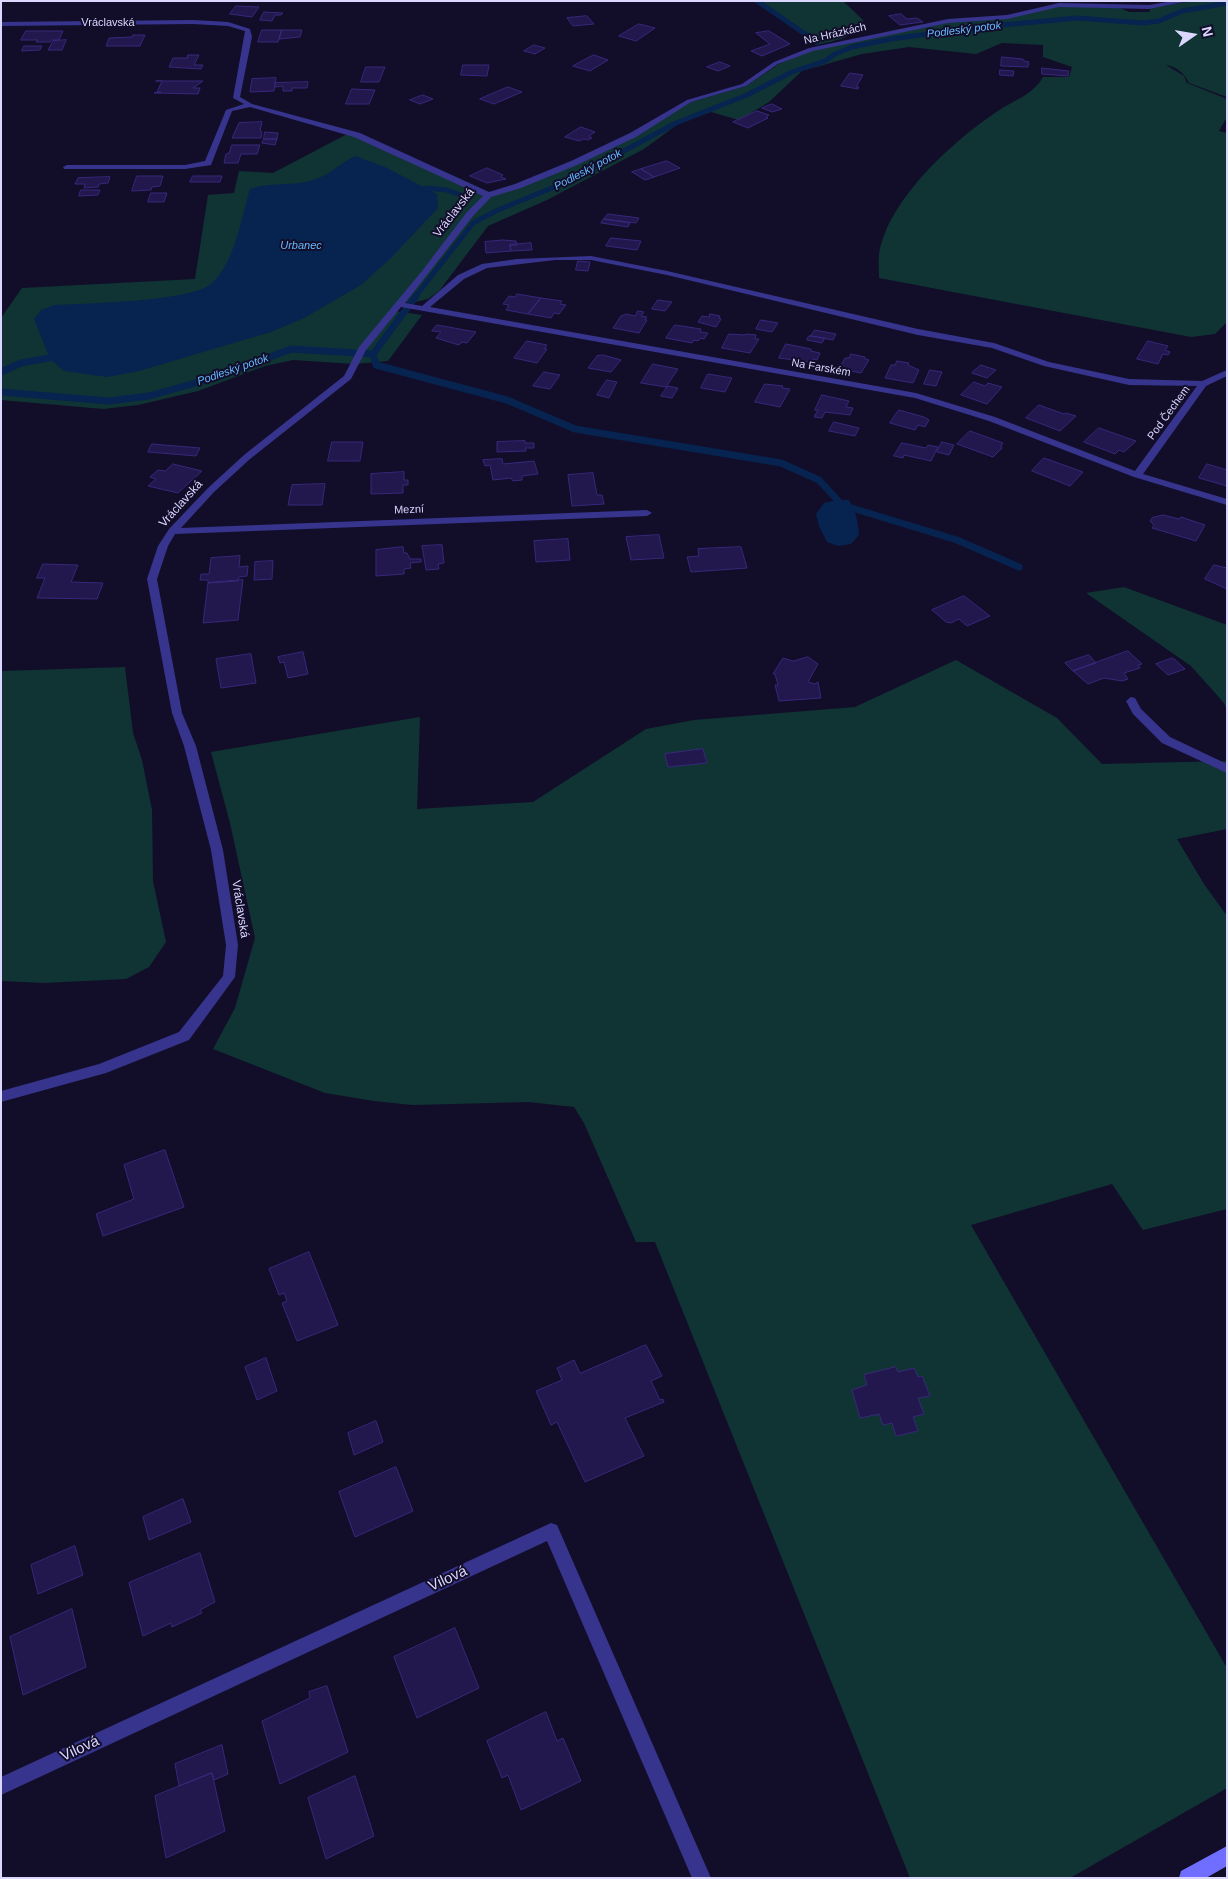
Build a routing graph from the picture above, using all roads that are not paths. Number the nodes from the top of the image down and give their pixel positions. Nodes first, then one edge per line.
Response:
1 (1186, 1) edge
2 (1, 24) edge
3 (250, 105) junction
4 (67, 167) dead end
5 (488, 195) junction
6 (406, 305) junction
7 (424, 308) junction
8 (1227, 373) edge
9 (1203, 384) junction
10 (1137, 475) junction
11 (1227, 502) edge
12 (647, 513) dead end
13 (172, 532) junction
14 (1131, 701) dead end
15 (1227, 770) edge
16 (1, 1097) edge
17 (1, 1786) edge
18 (1227, 1855) edge
19 (702, 1878) edge
20 (1188, 1878) edge

1 - 5 street, Na Hrázkách
2 - 3 street, Vráclavská
3 - 4 street
3 - 5 street, Vráclavská
5 - 6 street, Vráclavská
6 - 7 street, Na Farském
6 - 13 street, Vráclavská
7 - 9 street
7 - 10 street, Na Farském
8 - 9 street, Pod Čechem
9 - 10 street, Pod Čechem
10 - 11 street, Na Farském
12 - 13 street, Mezní
13 - 16 street, Vráclavská
14 - 15 street
17 - 19 street, Vilová
18 - 20 main road

